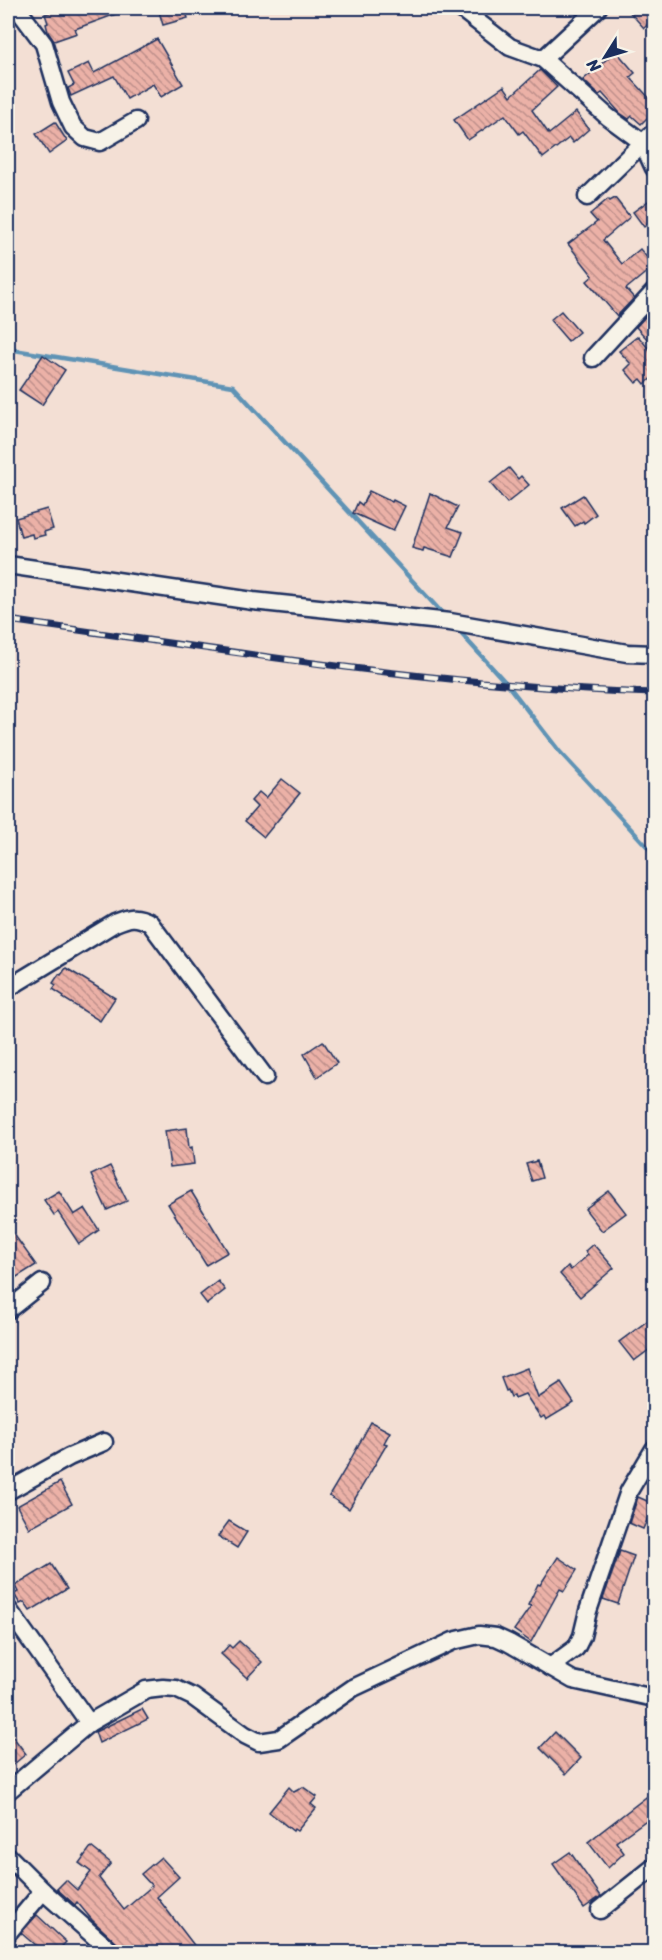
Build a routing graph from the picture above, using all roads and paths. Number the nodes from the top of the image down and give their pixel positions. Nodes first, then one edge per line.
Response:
1 (21, 8) edge
2 (460, 8) edge
3 (598, 8) edge
4 (543, 59) junction
5 (136, 121) dead end
6 (648, 137) edge
7 (654, 168) edge
8 (587, 196) dead end
9 (654, 292) edge
10 (594, 358) dead end
11 (8, 565) edge
12 (654, 654) edge
13 (8, 988) edge
14 (265, 1077) dead end
15 (42, 1283) dead end
16 (8, 1310) edge
17 (104, 1442) dead end
18 (654, 1449) edge
19 (8, 1491) edge
20 (8, 1609) edge
21 (550, 1667) junction
22 (654, 1698) edge
23 (90, 1723) junction
24 (8, 1791) edge
25 (8, 1856) edge
26 (654, 1867) edge
27 (43, 1891) junction
28 (600, 1910) dead end
29 (8, 1932) edge
30 (112, 1953) edge

1 - 5 street
2 - 4 street
3 - 4 street
4 - 6 street
6 - 7 street
6 - 8 street
9 - 10 street
11 - 12 street
13 - 14 street
15 - 16 street
17 - 19 street
18 - 21 street
20 - 23 street
21 - 22 street
21 - 23 street
23 - 24 street
25 - 27 street
26 - 28 street
27 - 29 street
27 - 30 street

